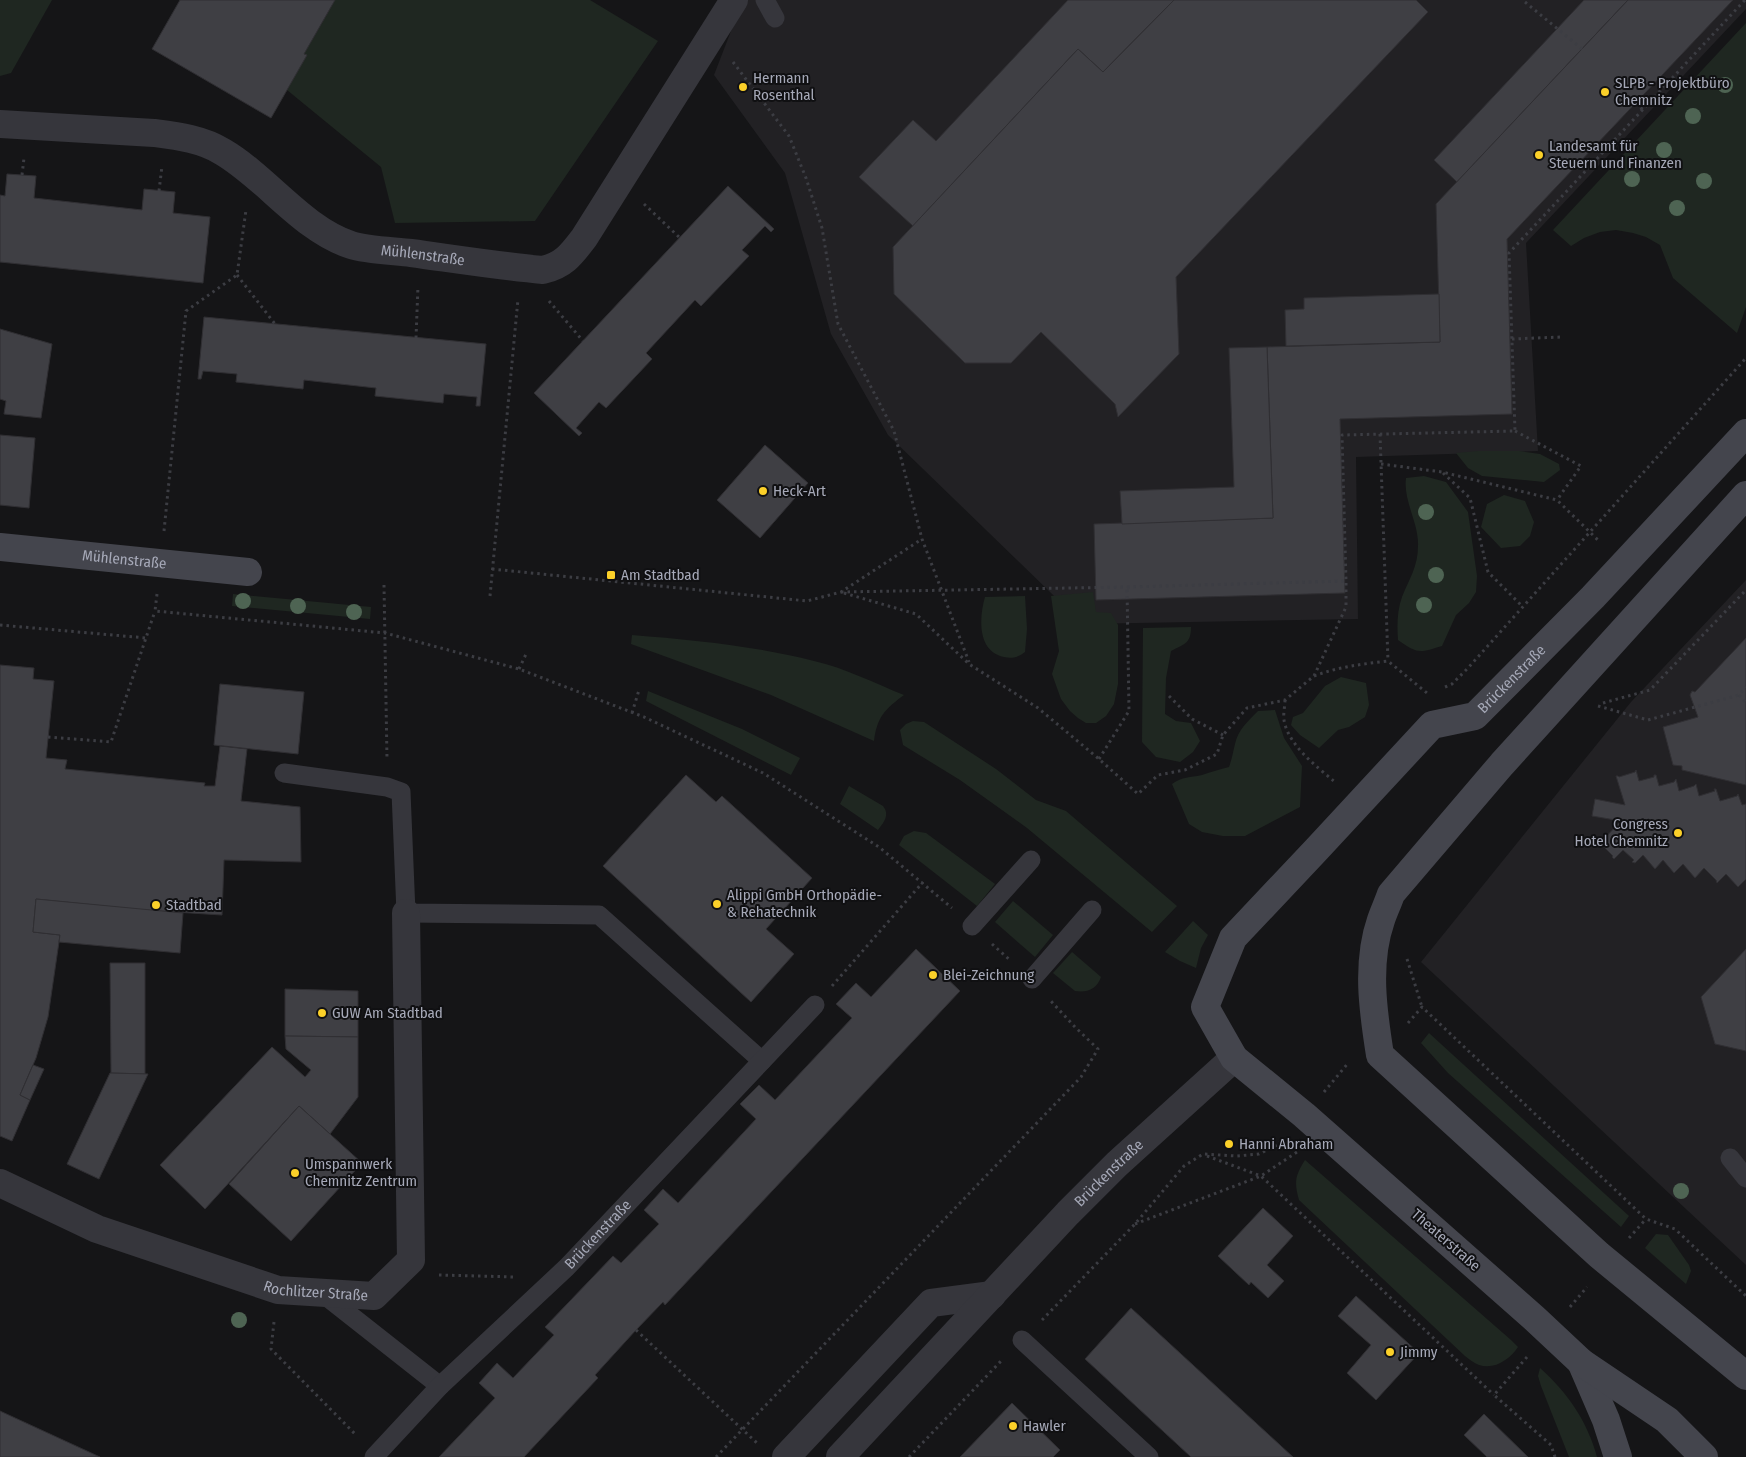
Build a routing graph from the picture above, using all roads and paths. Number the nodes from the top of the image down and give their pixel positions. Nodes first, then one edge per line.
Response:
1 (734, 0) edge
2 (765, 0) edge
3 (1745, 0) edge
4 (1524, 2) dead end
5 (775, 18) dead end
6 (712, 34) junction
7 (1582, 49) dead end
8 (1636, 103) dead end
9 (1643, 110) junction
10 (0, 124) edge
11 (251, 171) junction
12 (619, 182) junction
13 (680, 238) dead end
14 (419, 254) junction
15 (522, 268) junction
16 (237, 275) junction
17 (275, 324) dead end
18 (1560, 337) dead end
19 (416, 338) dead end
20 (1512, 338) junction
21 (583, 341) dead end
22 (1746, 358) edge
23 (1515, 430) junction
24 (1746, 433) edge
25 (1380, 434) junction
26 (1381, 464) junction
27 (1442, 472) junction
28 (1746, 496) edge
29 (1557, 500) junction
30 (1590, 532) junction
31 (922, 539) junction
32 (0, 547) edge
33 (160, 564) junction
34 (1623, 564) junction
35 (492, 569) junction
36 (248, 572) dead end
37 (1346, 581) junction
38 (384, 585) dead end
39 (1127, 587) junction
40 (941, 590) junction
41 (1746, 590) edge
42 (841, 592) junction
43 (490, 596) dead end
44 (1523, 607) junction
45 (156, 611) junction
46 (0, 625) edge
47 (385, 633) junction
48 (146, 638) junction
49 (527, 652) dead end
50 (1388, 662) junction
51 (969, 664) junction
52 (519, 669) junction
53 (1314, 676) junction
54 (1746, 687) edge
55 (1444, 688) dead end
56 (639, 690) dead end
57 (1436, 690) dead end
58 (1738, 695) junction
59 (1169, 696) dead end
60 (1285, 700) junction
61 (1746, 703) edge
62 (632, 713) junction
63 (1223, 735) junction
64 (48, 737) dead end
65 (1099, 759) junction
66 (284, 773) dead end
67 (387, 787) junction
68 (1341, 788) dead end
69 (879, 847) dead end
70 (1030, 860) dead end
71 (923, 882) dead end
72 (1092, 910) dead end
73 (406, 913) junction
74 (972, 926) dead end
75 (1408, 949) dead end
76 (1407, 959) junction
77 (1407, 976) dead end
78 (1032, 979) dead end
79 (816, 1005) joint
80 (1205, 1007) joint
81 (1422, 1007) junction
82 (1408, 1024) dead end
83 (1378, 1043) junction
84 (1098, 1049) dead end
85 (1234, 1058) junction
86 (762, 1061) junction
87 (1304, 1116) junction
88 (1297, 1152) dead end
89 (1204, 1154) junction
90 (1730, 1158) dead end
91 (1261, 1176) junction
92 (1746, 1178) edge
93 (0, 1183) edge
94 (1134, 1224) junction
95 (436, 1275) dead end
96 (471, 1276) dead end
97 (278, 1290) junction
98 (322, 1293) junction
99 (992, 1295) junction
100 (1746, 1296) edge
101 (636, 1330) dead end
102 (1022, 1340) junction
103 (1581, 1362) junction
104 (1746, 1376) edge
105 (440, 1386) junction
106 (1494, 1394) dead end
107 (742, 1429) junction
108 (761, 1446) dead end
109 (375, 1456) edge
110 (716, 1457) edge
111 (786, 1457) edge
112 (840, 1457) edge
113 (909, 1457) edge
114 (1149, 1457) edge
115 (1618, 1457) edge
116 (1704, 1457) edge

1 - 6 street, Mühlenstraße
2 - 5 lane
3 - 9 path
4 - 7 path
6 - 12 street, Mühlenstraße
6 - 31 path
8 - 9 path
9 - 20 path
10 - 11 street, Mühlenstraße
11 - 14 street, Mühlenstraße
11 - 16 path
12 - 13 path
12 - 15 street, Mühlenstraße
14 - 15 street, Mühlenstraße
14 - 19 path
15 - 21 path
15 - 35 path
16 - 17 path
16 - 33 path
18 - 20 path
20 - 23 path
22 - 30 path
23 - 25 path
23 - 29 path
24 - 34 main road, Brückenstraße
25 - 26 path
25 - 37 path
26 - 27 path
26 - 50 path
27 - 29 path
27 - 44 path
28 - 83 main road
29 - 30 path
30 - 34 path
30 - 44 path
31 - 40 path
31 - 42 path
32 - 33 main road, Mühlenstraße
33 - 36 main road, Mühlenstraße
33 - 45 path
34 - 80 main road, Brückenstraße
35 - 42 path
35 - 43 path
37 - 39 path
37 - 53 path
38 - 47 path
39 - 40 path
39 - 65 path
40 - 42 path
40 - 51 path
41 - 58 path
42 - 51 path
44 - 55 path
45 - 47 path
45 - 48 path
46 - 48 path
47 - 52 path
47 - 67 path
48 - 64 path
49 - 52 path
50 - 53 path
50 - 57 path
51 - 65 path
52 - 62 path
53 - 60 path
54 - 58 path
56 - 62 path
58 - 61 path
59 - 63 path
60 - 63 path
60 - 68 path
62 - 69 path
63 - 65 path
66 - 67 lane
67 - 73 lane
70 - 74 lane
71 - 79 path
72 - 78 lane
73 - 86 lane
73 - 98 street, Rochlitzer Straße
75 - 76 path
76 - 77 path
76 - 81 path
79 - 86 lane, Brückenstraße
80 - 85 main road, Theaterstraße
81 - 82 path
81 - 100 path
83 - 87 path
83 - 104 main road
84 - 107 path
85 - 87 main road, Theaterstraße
85 - 99 street, Brückenstraße
86 - 105 lane, Brückenstraße
87 - 89 path
87 - 103 main road, Theaterstraße
88 - 91 path
89 - 91 path
89 - 94 path
90 - 92 lane
91 - 94 path
91 - 106 path
93 - 97 street, Rochlitzer Straße
94 - 102 path
95 - 96 path
97 - 98 street, Rochlitzer Straße
97 - 109 path
98 - 105 lane
99 - 111 street
99 - 112 street, Brückenstraße
101 - 107 path
102 - 113 path
102 - 114 lane
103 - 115 main road
103 - 116 main road, Theaterstraße
105 - 109 lane, Brückenstraße
107 - 108 path
107 - 110 path

